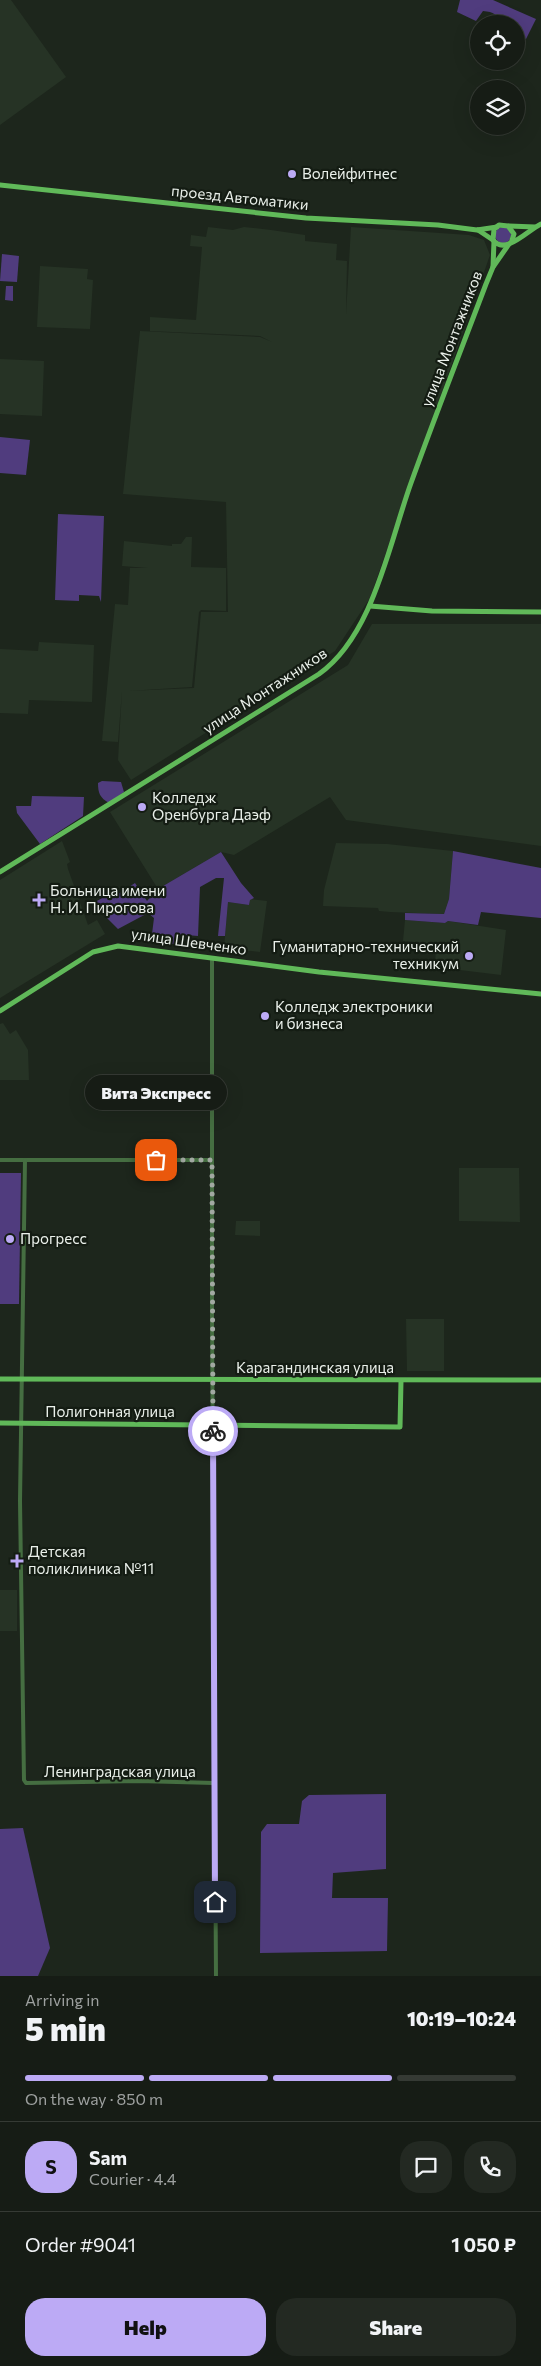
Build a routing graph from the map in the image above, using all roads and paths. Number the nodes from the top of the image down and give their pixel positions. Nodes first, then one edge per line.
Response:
1 (0, 185) edge
2 (538, 225) edge
3 (508, 226) junction
4 (497, 227) junction
5 (477, 230) junction
6 (493, 240) junction
7 (510, 243) junction
8 (493, 267) junction
9 (370, 606) junction
10 (541, 612) edge
11 (0, 872) edge
12 (212, 958) junction
13 (541, 994) edge
14 (0, 1011) edge
15 (0, 1160) edge
16 (25, 1160) junction
17 (212, 1160) junction
18 (0, 1379) edge
19 (23, 1380) junction
20 (541, 1380) edge
21 (213, 1381) junction
22 (401, 1381) junction
23 (0, 1424) edge
24 (22, 1424) junction
25 (213, 1425) junction
26 (214, 1783) junction
27 (216, 1976) edge

1 - 5 main road, проезд Автоматики
2 - 3 main road, улица Монтажников
2 - 7 main road, улица Монтажников
3 - 4 main road
3 - 7 main road
4 - 5 main road, проезд Автоматики
4 - 6 main road
5 - 6 main road, проезд Автоматики
6 - 7 main road
6 - 8 main road, улица Монтажников
7 - 8 main road, улица Монтажников
8 - 9 main road, улица Монтажников
9 - 10 main road
9 - 11 main road, улица Монтажников
12 - 13 main road, улица Шевченко
12 - 14 main road, улица Шевченко
12 - 17 street
15 - 16 street
16 - 17 street
16 - 19 street
17 - 21 street
18 - 19 main road, Карагандинская улица
19 - 21 main road, Карагандинская улица
19 - 24 street
20 - 22 main road, Карагандинская улица
21 - 22 main road, Карагандинская улица
21 - 25 street
22 - 25 main road, Полигонная улица
23 - 24 main road, Полигонная улица
24 - 25 main road, Полигонная улица
24 - 26 street, Ленинградская улица
25 - 26 street
26 - 27 street

